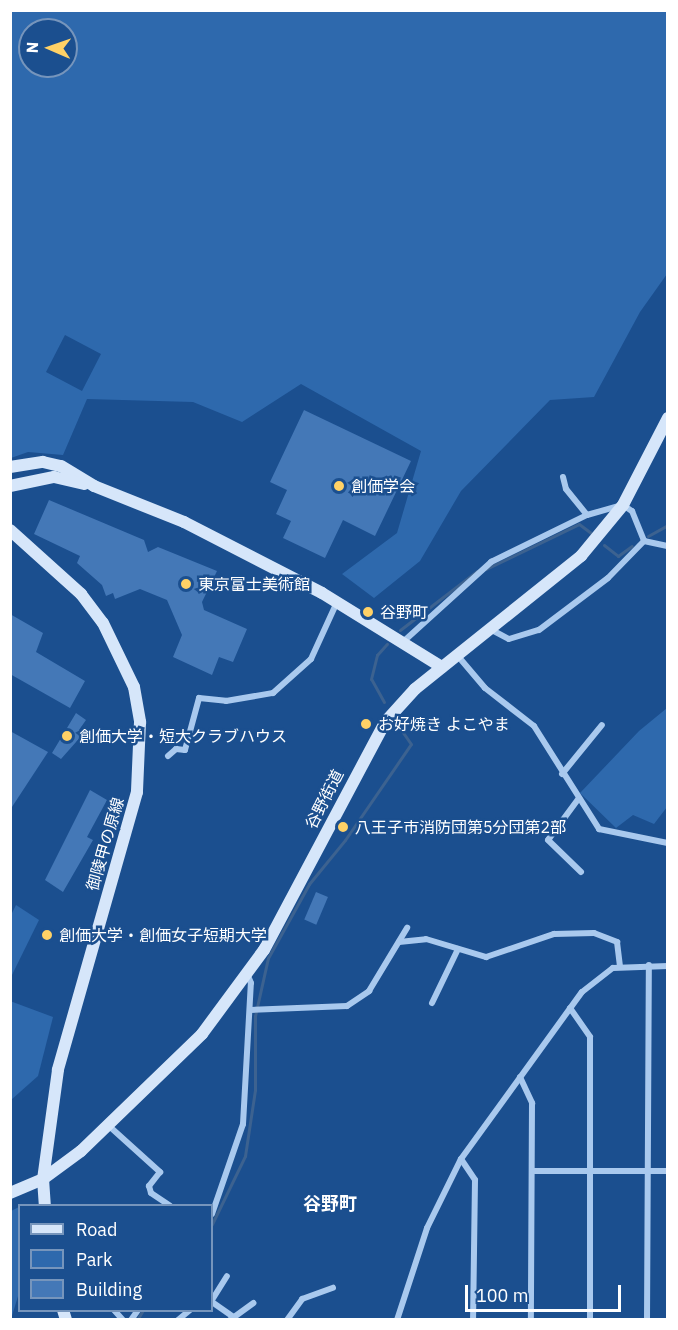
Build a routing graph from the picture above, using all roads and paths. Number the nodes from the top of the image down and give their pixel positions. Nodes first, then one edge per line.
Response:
1 (668, 418) edge
2 (10, 467) edge
3 (563, 477) dead end
4 (10, 486) edge
5 (94, 486) junction
6 (623, 505) junction
7 (587, 515) junction
8 (10, 530) edge
9 (644, 541) junction
10 (668, 546) edge
11 (337, 602) junction
12 (490, 629) junction
13 (404, 641) junction
14 (457, 655) junction
15 (442, 667) junction
16 (602, 725) dead end
17 (168, 756) dead end
18 (562, 774) junction
19 (579, 798) junction
20 (668, 843) edge
21 (580, 872) dead end
22 (407, 928) dead end
23 (399, 942) junction
24 (458, 949) junction
25 (649, 965) junction
26 (620, 966) junction
27 (668, 966) edge
28 (248, 976) junction
29 (432, 1003) dead end
30 (570, 1008) junction
31 (251, 1010) junction
32 (520, 1077) junction
33 (109, 1126) junction
34 (461, 1159) junction
35 (590, 1170) junction
36 (648, 1170) junction
37 (668, 1170) edge
38 (532, 1171) junction
39 (43, 1179) junction
40 (10, 1193) edge
41 (45, 1204) edge
42 (167, 1204) edge
43 (213, 1211) edge
44 (227, 1276) dead end
45 (333, 1288) dead end
46 (213, 1299) edge
47 (213, 1302) edge
48 (253, 1303) dead end
49 (231, 1318) edge
50 (287, 1320) edge
51 (397, 1320) edge
52 (473, 1320) edge
53 (531, 1320) edge
54 (590, 1320) edge
55 (647, 1320) edge

1 - 6 street, 谷野街道
2 - 5 street
3 - 7 street
4 - 5 street
5 - 11 street
6 - 7 street
6 - 9 street
6 - 12 street, 谷野街道
7 - 13 street
8 - 39 street, 御陵甲の原線
9 - 10 street
9 - 12 street
11 - 13 street
11 - 17 street
12 - 14 street, 谷野街道
13 - 15 street
14 - 15 street, 谷野街道
14 - 18 street
15 - 28 street, 谷野街道
16 - 18 street
18 - 19 street
19 - 20 street
19 - 21 street
22 - 23 street
23 - 24 street
23 - 31 street
24 - 26 street
24 - 29 street
25 - 26 street
25 - 27 street
25 - 36 street
26 - 30 street
28 - 31 street
28 - 33 street, 谷野街道
30 - 32 street
30 - 35 street
31 - 43 street
32 - 34 street
32 - 38 street
33 - 39 street, 谷野街道
33 - 42 street
34 - 51 street
34 - 52 street
35 - 36 street
35 - 38 street
35 - 54 street
36 - 37 street
36 - 55 street
38 - 53 street
39 - 40 street, 谷野街道
39 - 41 street, 御陵甲の原線
44 - 46 street
45 - 50 street
47 - 49 street
48 - 49 street

